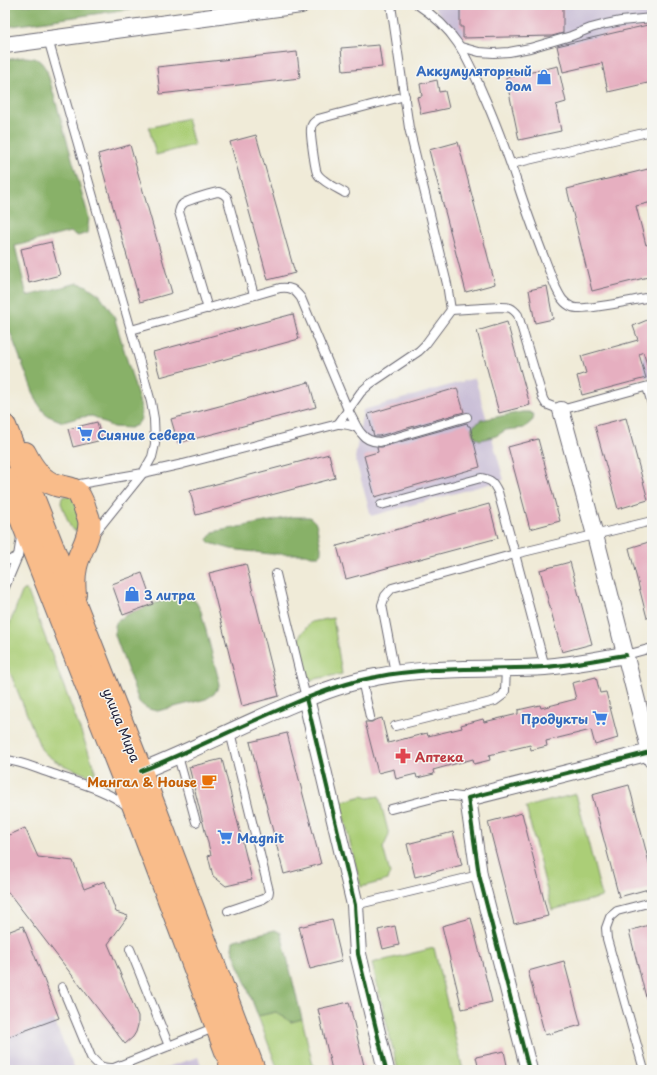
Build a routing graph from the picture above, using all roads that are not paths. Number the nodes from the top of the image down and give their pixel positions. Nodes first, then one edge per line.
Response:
1 (301, 5) edge
2 (391, 5) edge
3 (418, 5) edge
4 (652, 18) edge
5 (48, 39) junction
6 (5, 45) edge
7 (461, 47) junction
8 (405, 96) junction
9 (652, 131) edge
10 (511, 164) junction
11 (345, 192) dead end
12 (254, 296) junction
13 (652, 297) edge
14 (208, 309) junction
15 (452, 310) junction
16 (131, 330) junction
17 (650, 386) edge
18 (652, 404) edge
19 (348, 410) junction
20 (561, 410) junction
21 (5, 416) edge
22 (467, 417) dead end
23 (338, 424) junction
24 (5, 426) edge
25 (358, 429) junction
26 (143, 473) junction
27 (5, 478) edge
28 (61, 487) junction
29 (33, 497) junction
30 (381, 505) dead end
31 (652, 521) edge
32 (22, 522) junction
33 (595, 535) junction
34 (82, 550) junction
35 (515, 554) junction
36 (18, 556) junction
37 (5, 561) edge
38 (276, 574) dead end
39 (5, 587) edge
40 (76, 610) junction
41 (652, 648) edge
42 (626, 655) junction
43 (545, 666) junction
44 (506, 668) junction
45 (396, 673) junction
46 (362, 680) junction
47 (306, 698) junction
48 (370, 717) dead end
49 (395, 726) dead end
50 (230, 732) junction
51 (178, 756) junction
52 (651, 756) edge
53 (5, 760) edge
54 (132, 775) junction
55 (468, 798) junction
56 (391, 809) dead end
57 (136, 814) junction
58 (196, 822) dead end
59 (479, 875) junction
60 (652, 902) edge
61 (354, 905) junction
62 (228, 911) dead end
63 (130, 949) dead end
64 (62, 987) dead end
65 (217, 1027) junction
66 (170, 1046) junction
67 (233, 1070) edge
68 (254, 1070) edge
69 (386, 1070) edge
70 (529, 1070) edge
71 (644, 1070) edge

1 - 5 street
2 - 8 lane
3 - 7 lane
4 - 7 lane
5 - 6 street
5 - 16 lane
7 - 10 lane
8 - 11 lane
8 - 15 lane
9 - 10 lane
10 - 13 lane
12 - 14 lane
12 - 14 lane
12 - 19 lane
14 - 16 lane
15 - 19 lane
15 - 20 lane
16 - 26 lane
17 - 18 lane
17 - 20 lane
19 - 23 lane
19 - 25 lane
20 - 33 street
21 - 28 main road
22 - 25 lane
23 - 25 lane
23 - 26 lane
24 - 29 main road, улица Мира
26 - 28 lane
26 - 34 lane
27 - 32 main road, улица Мира
28 - 29 main road
28 - 34 main road
29 - 32 main road
29 - 40 main road, улица Мира
30 - 35 lane
31 - 33 lane
32 - 36 lane
32 - 54 main road, улица Мира
33 - 35 lane
33 - 42 street
34 - 40 main road
35 - 43 lane
35 - 45 lane
36 - 37 lane
36 - 39 lane
38 - 47 lane
40 - 54 main road, улица Мира
41 - 42 lane
42 - 43 street
42 - 52 street
43 - 44 street
44 - 45 street
44 - 49 lane
45 - 46 street
46 - 47 street
46 - 48 lane
47 - 50 street
47 - 61 street
50 - 51 street
50 - 62 lane
51 - 54 street
51 - 58 lane
52 - 55 street
53 - 57 lane
54 - 57 main road, улица Мира
54 - 68 main road, улица Мира
55 - 56 lane
55 - 59 street
57 - 65 main road, улица Мира
59 - 61 lane
59 - 70 street
60 - 71 lane
61 - 69 street
63 - 66 lane
64 - 66 lane
65 - 66 lane
65 - 67 main road, улица Мира

